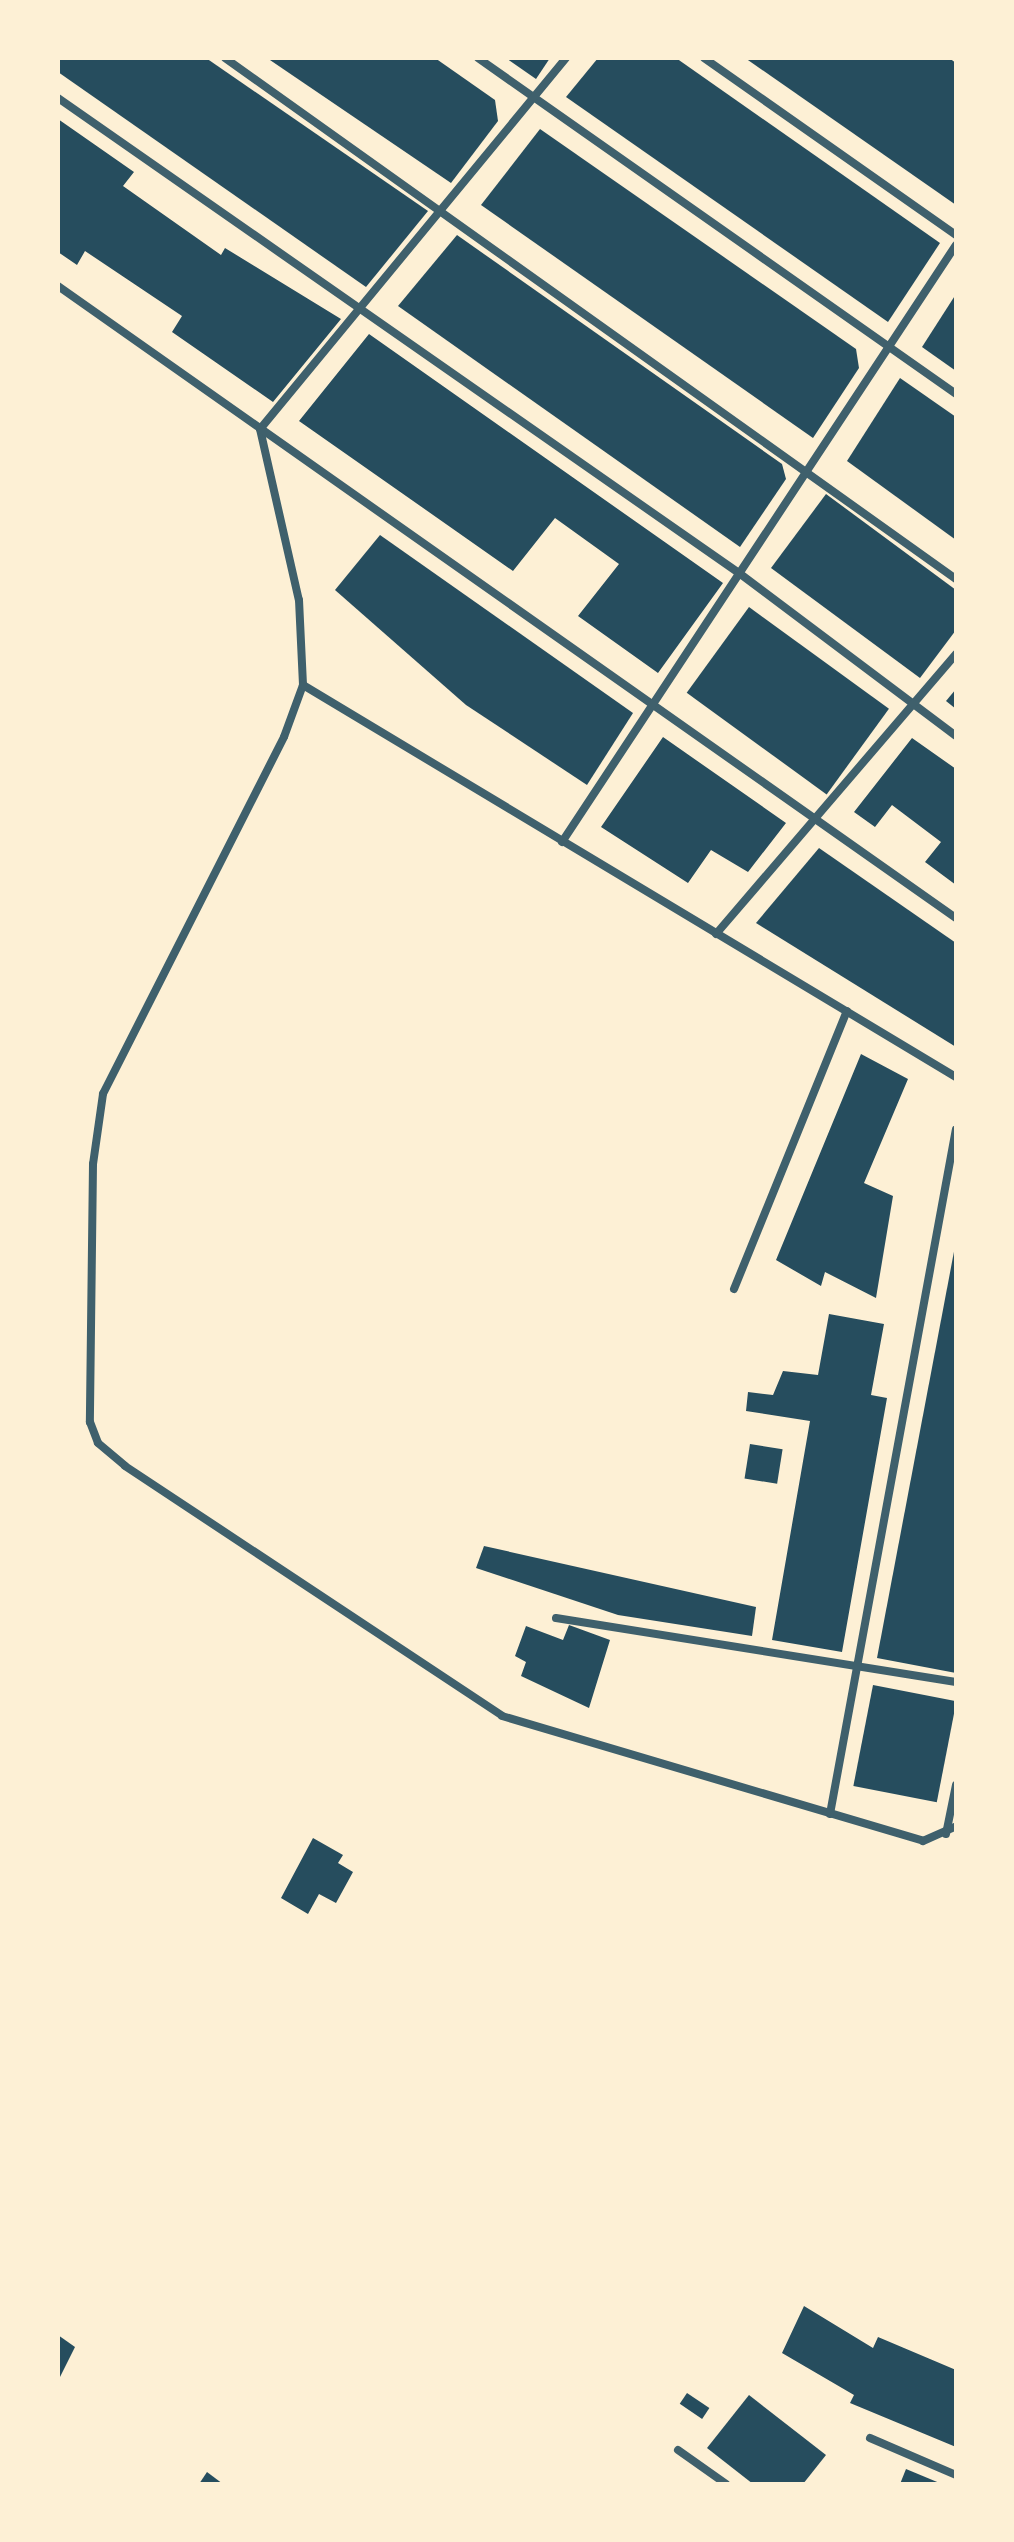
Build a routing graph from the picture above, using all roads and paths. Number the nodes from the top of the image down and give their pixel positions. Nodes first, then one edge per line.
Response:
1 (225, 58) edge
2 (478, 58) edge
3 (566, 58) edge
4 (704, 58) edge
5 (534, 97) junction
6 (58, 98) edge
7 (440, 211) junction
8 (956, 235) edge
9 (956, 245) edge
10 (58, 286) edge
11 (360, 308) junction
12 (890, 347) junction
13 (956, 394) edge
14 (260, 429) junction
15 (806, 471) junction
16 (739, 573) junction
17 (956, 579) edge
18 (956, 654) edge
19 (303, 685) junction
20 (654, 704) junction
21 (913, 705) junction
22 (956, 736) edge
23 (816, 818) junction
24 (562, 842) junction
25 (956, 918) edge
26 (716, 934) junction
27 (847, 1011) junction
28 (956, 1077) edge
29 (956, 1129) edge
30 (734, 1289) dead end
31 (556, 1618) dead end
32 (856, 1669) junction
33 (956, 1682) edge
34 (956, 1785) edge
35 (830, 1814) junction
36 (956, 1826) edge
37 (946, 1835) junction
38 (870, 2438) dead end
39 (678, 2450) dead end
40 (956, 2475) edge
41 (726, 2484) edge

1 - 7 street
2 - 5 street
3 - 5 street
4 - 8 street
5 - 7 street
5 - 12 street
6 - 11 street
7 - 11 street
7 - 15 street
9 - 12 street
10 - 14 street
11 - 14 street
11 - 16 street
12 - 13 street
12 - 15 street
14 - 19 street
14 - 20 street
15 - 16 street
15 - 17 street
16 - 20 street
16 - 21 street
18 - 21 street
19 - 24 street
19 - 35 street
20 - 23 street
20 - 24 street
21 - 22 street
21 - 23 street
23 - 25 street
23 - 26 street
24 - 26 street
26 - 27 street
27 - 28 street
27 - 30 street
29 - 32 street
31 - 32 street
32 - 33 street
32 - 35 street
34 - 37 street
35 - 37 street
36 - 37 street
38 - 40 street
39 - 41 street

